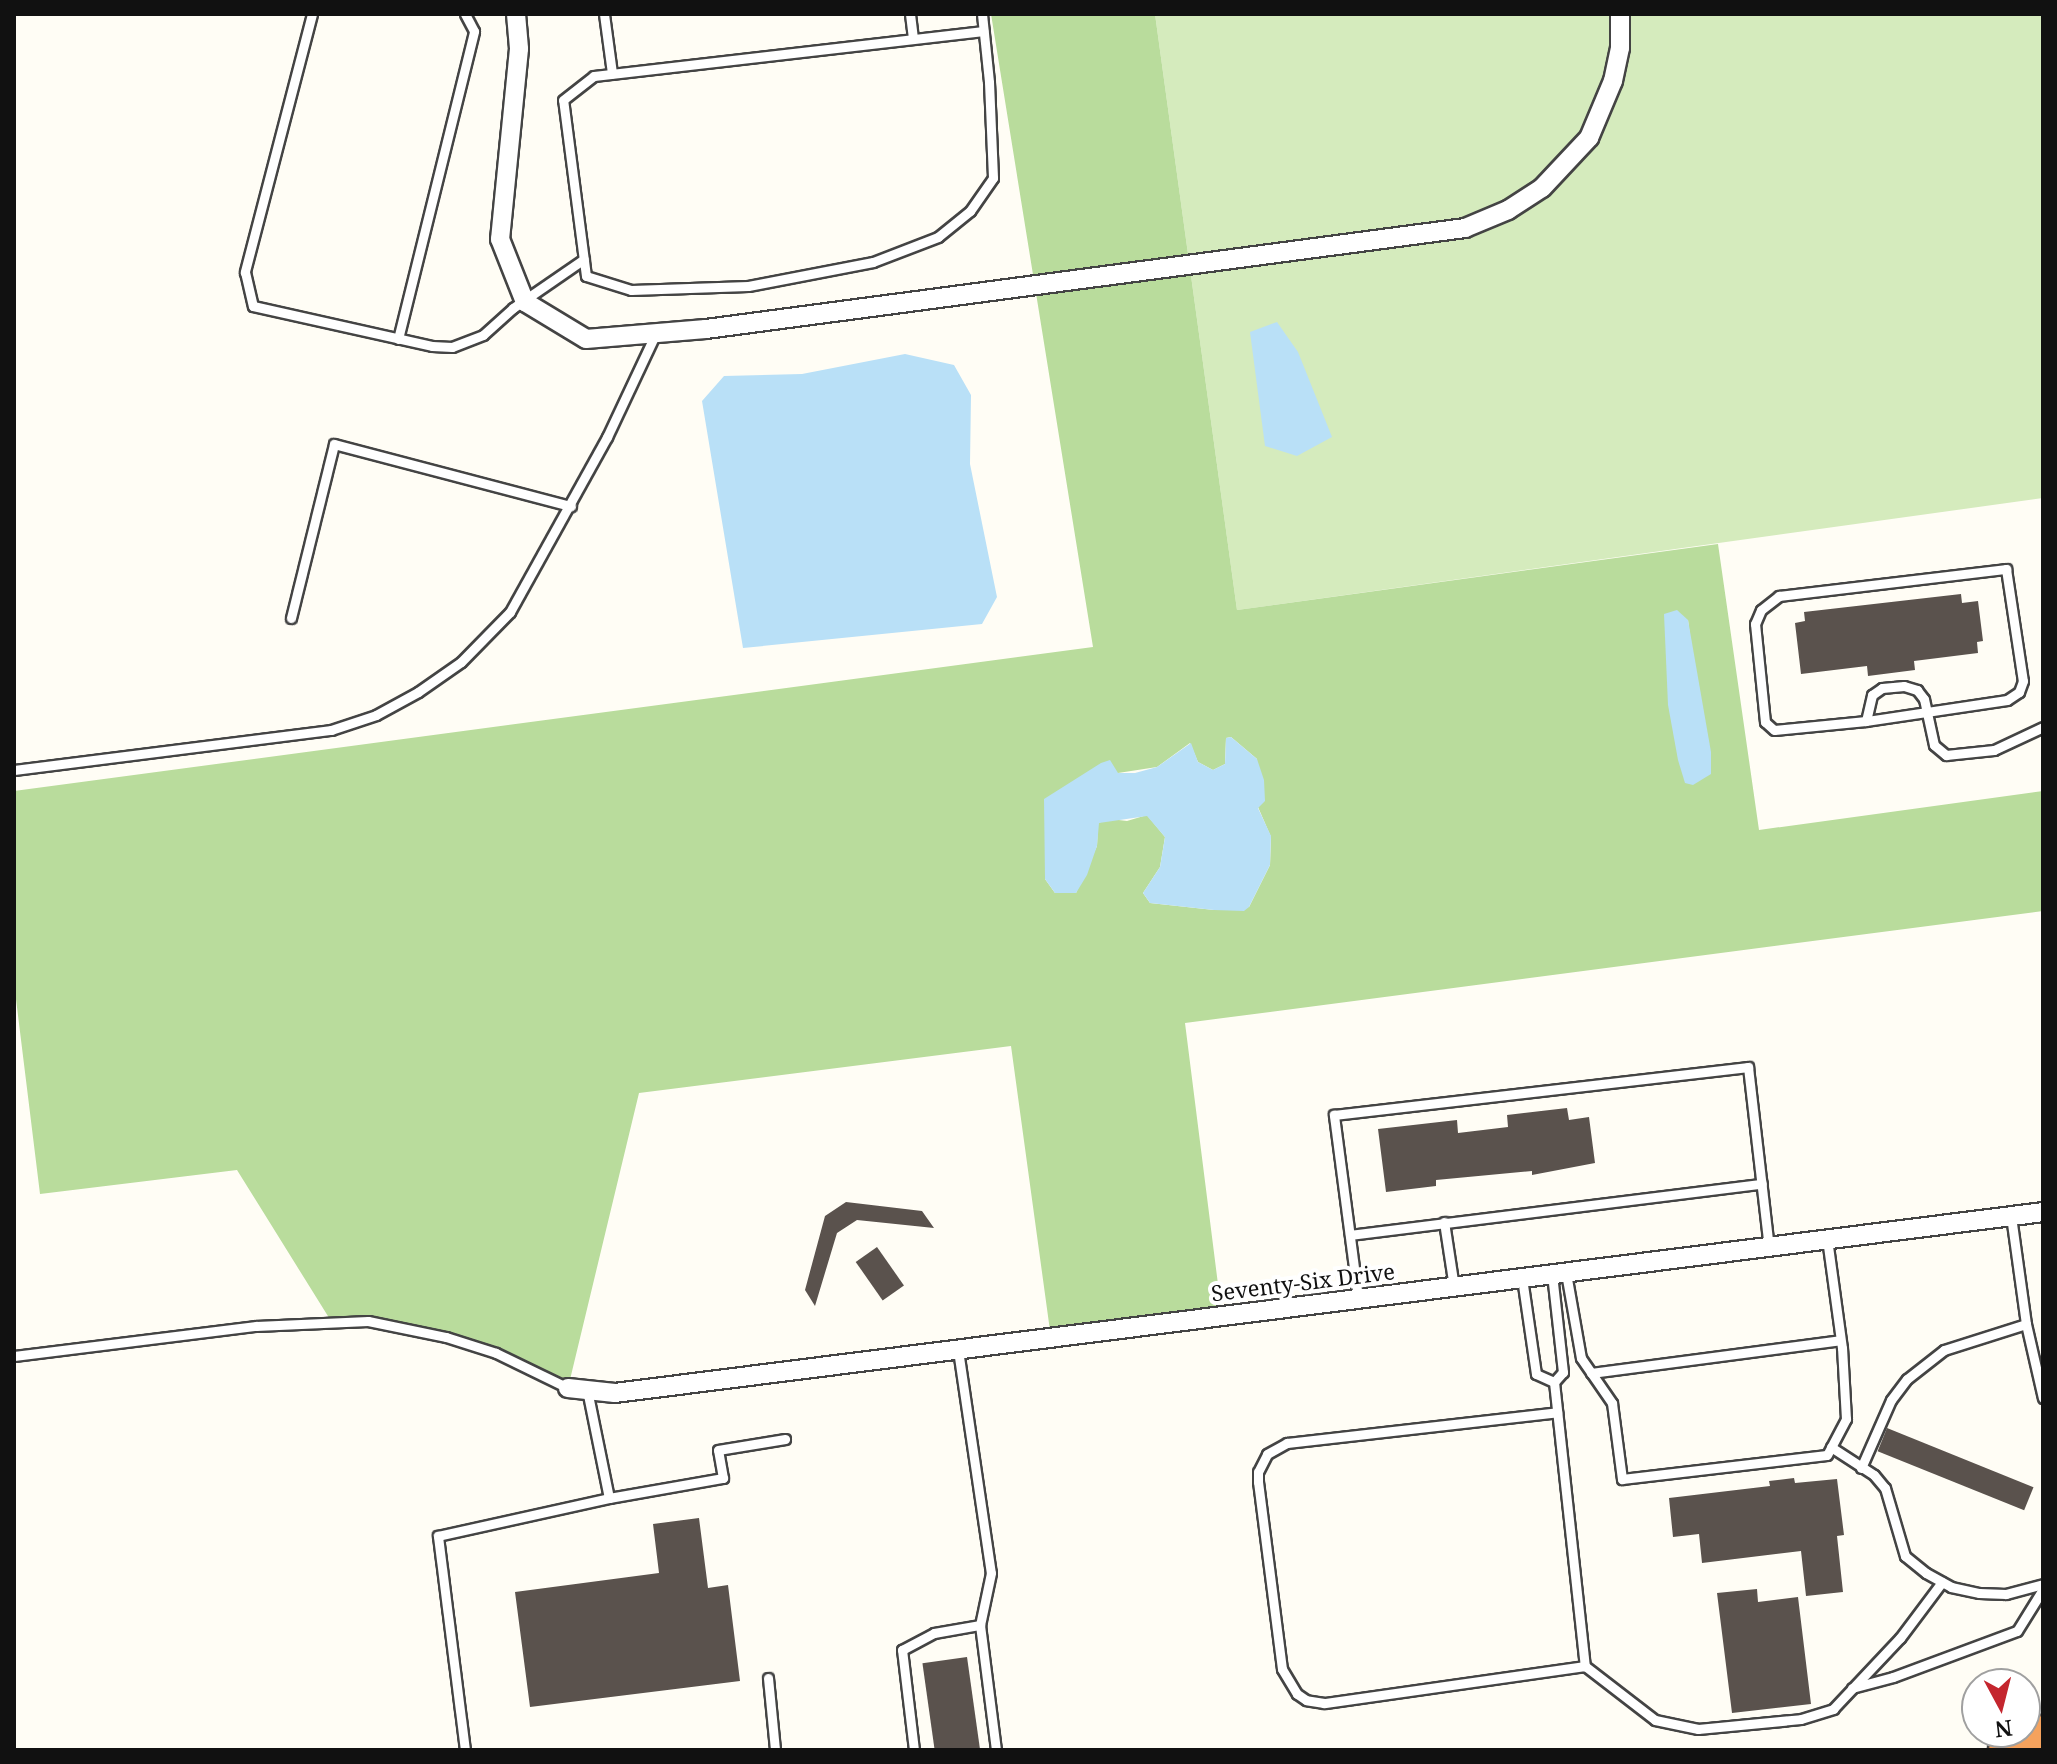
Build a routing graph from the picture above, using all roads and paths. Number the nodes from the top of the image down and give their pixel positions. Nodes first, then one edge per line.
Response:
1 (312, 14) edge
2 (465, 14) edge
3 (516, 14) edge
4 (604, 14) edge
5 (910, 14) edge
6 (982, 14) edge
7 (1620, 14) edge
8 (983, 31) junction
9 (913, 39) junction
10 (612, 73) junction
11 (584, 259) junction
12 (525, 302) junction
13 (656, 333) junction
14 (398, 339) junction
15 (571, 506) junction
16 (291, 618) dead end
17 (1927, 714) junction
18 (1866, 721) junction
19 (2043, 727) edge
20 (14, 770) edge
21 (1762, 1184) junction
22 (2043, 1212) edge
23 (2011, 1216) junction
24 (1444, 1222) junction
25 (1350, 1235) junction
26 (1827, 1239) junction
27 (1769, 1248) junction
28 (1559, 1274) junction
29 (1522, 1278) junction
30 (1454, 1287) junction
31 (1359, 1299) junction
32 (2026, 1324) junction
33 (1840, 1340) junction
34 (958, 1350) junction
35 (14, 1356) edge
36 (1591, 1373) junction
37 (1554, 1382) junction
38 (578, 1389) junction
39 (2043, 1398) edge
40 (1557, 1412) junction
41 (785, 1439) dead end
42 (1831, 1447) junction
43 (1861, 1468) junction
44 (609, 1498) junction
45 (1942, 1582) junction
46 (2043, 1586) edge
47 (980, 1625) junction
48 (1585, 1666) junction
49 (768, 1678) dead end
50 (1850, 1688) junction
51 (2043, 1733) edge
52 (465, 1750) edge
53 (775, 1750) edge
54 (914, 1750) edge
55 (996, 1750) edge
56 (2006, 1750) edge

1 - 14 lane
2 - 14 lane
3 - 12 street
4 - 10 lane
5 - 9 lane
6 - 8 lane
7 - 13 street
8 - 9 lane
8 - 11 lane
9 - 10 lane
10 - 11 lane
11 - 12 lane
12 - 13 street
12 - 14 lane
13 - 15 lane
15 - 16 lane
15 - 20 lane
17 - 18 lane
17 - 18 lane
17 - 18 lane
17 - 19 lane
21 - 24 lane
21 - 25 lane
21 - 27 lane
22 - 23 street, Seventy-Six Drive
23 - 26 street, Seventy-Six Drive
23 - 32 lane
24 - 25 lane
24 - 30 lane
25 - 31 lane
26 - 27 street, Seventy-Six Drive
26 - 33 lane
27 - 28 street, Seventy-Six Drive
28 - 29 street, Seventy-Six Drive
28 - 36 lane
28 - 37 lane
29 - 30 street, Seventy-Six Drive
29 - 37 lane
30 - 31 street, Seventy-Six Drive
31 - 34 street, Seventy-Six Drive
32 - 39 lane
32 - 43 lane
33 - 36 lane
33 - 42 lane
34 - 38 street, Seventy-Six Drive
34 - 47 lane
35 - 38 lane
36 - 42 lane
37 - 40 lane
38 - 44 lane
40 - 48 lane
40 - 48 lane
41 - 44 lane
42 - 43 lane
43 - 45 lane
44 - 52 lane
45 - 46 lane
45 - 50 lane
46 - 50 lane
47 - 54 lane
47 - 55 lane
48 - 50 lane
49 - 53 lane
51 - 56 highway

